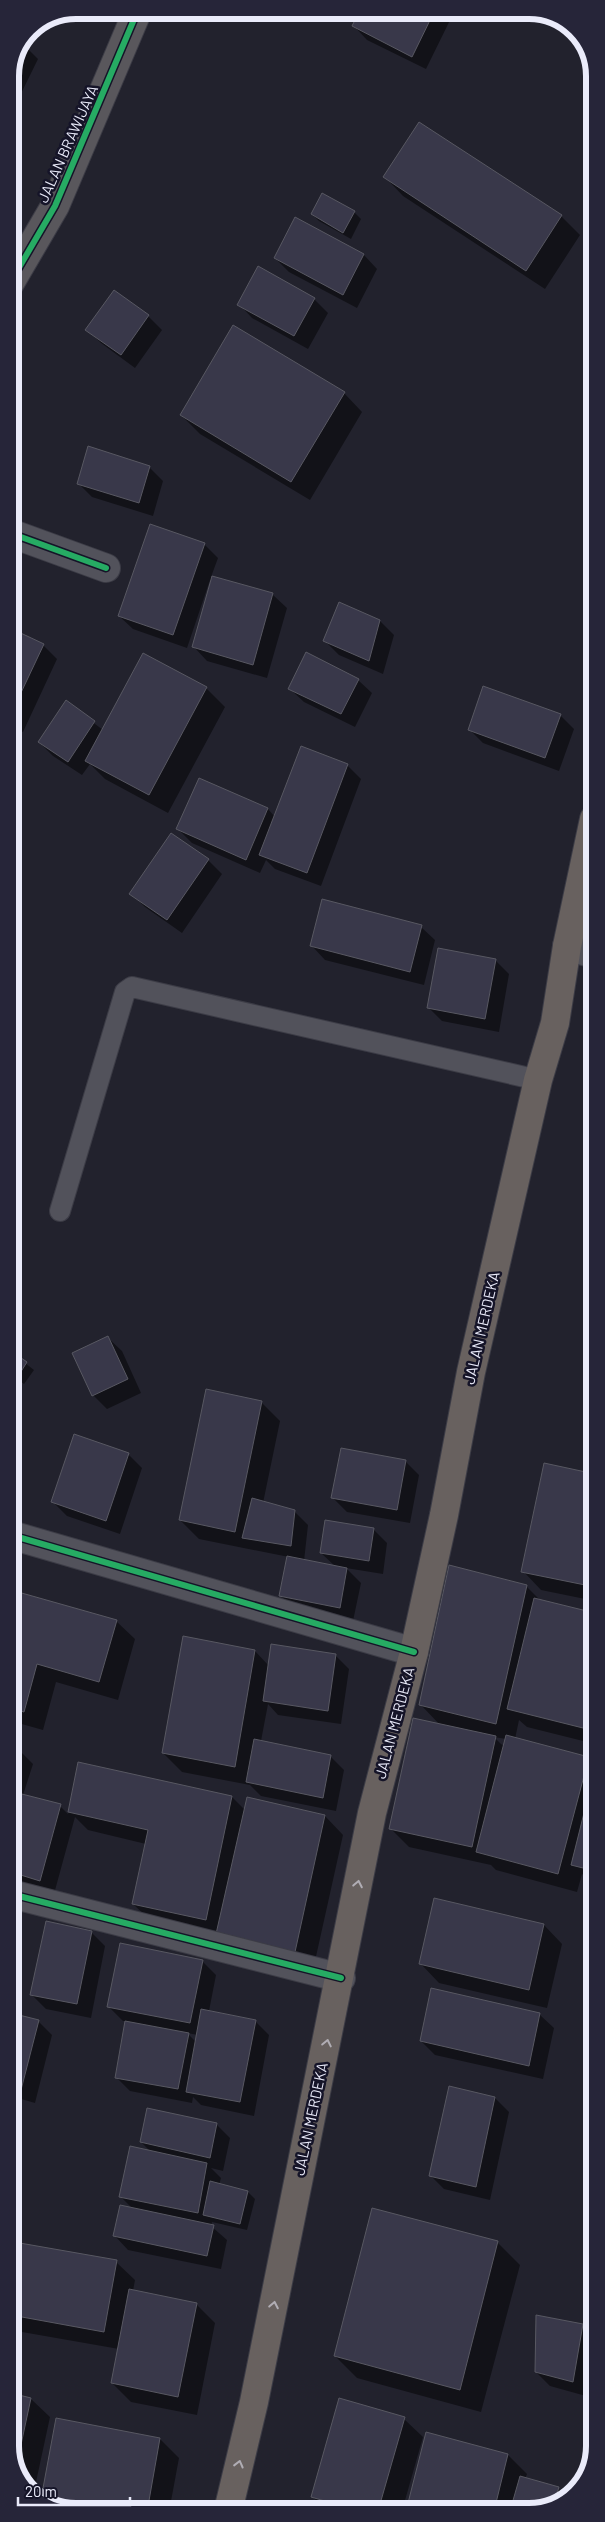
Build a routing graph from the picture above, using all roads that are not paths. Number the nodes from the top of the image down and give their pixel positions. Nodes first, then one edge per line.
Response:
1 (134, 19) edge
2 (19, 267) edge
3 (19, 536) edge
4 (106, 568) dead end
5 (586, 858) edge
6 (568, 946) junction
7 (586, 952) edge
8 (538, 1080) junction
9 (60, 1211) dead end
10 (19, 1537) edge
11 (414, 1652) junction
12 (19, 1896) edge
13 (340, 1978) junction
14 (230, 2503) edge

1 - 2 street, JALAN BRAWIJAYA
3 - 4 street
5 - 6 highway, JALAN MERDEKA
6 - 7 street
6 - 8 highway, JALAN MERDEKA
8 - 9 lane
8 - 11 highway, JALAN MERDEKA
10 - 11 street
13 -> 11 highway, JALAN MERDEKA
12 - 13 street
14 -> 13 highway, JALAN MERDEKA

